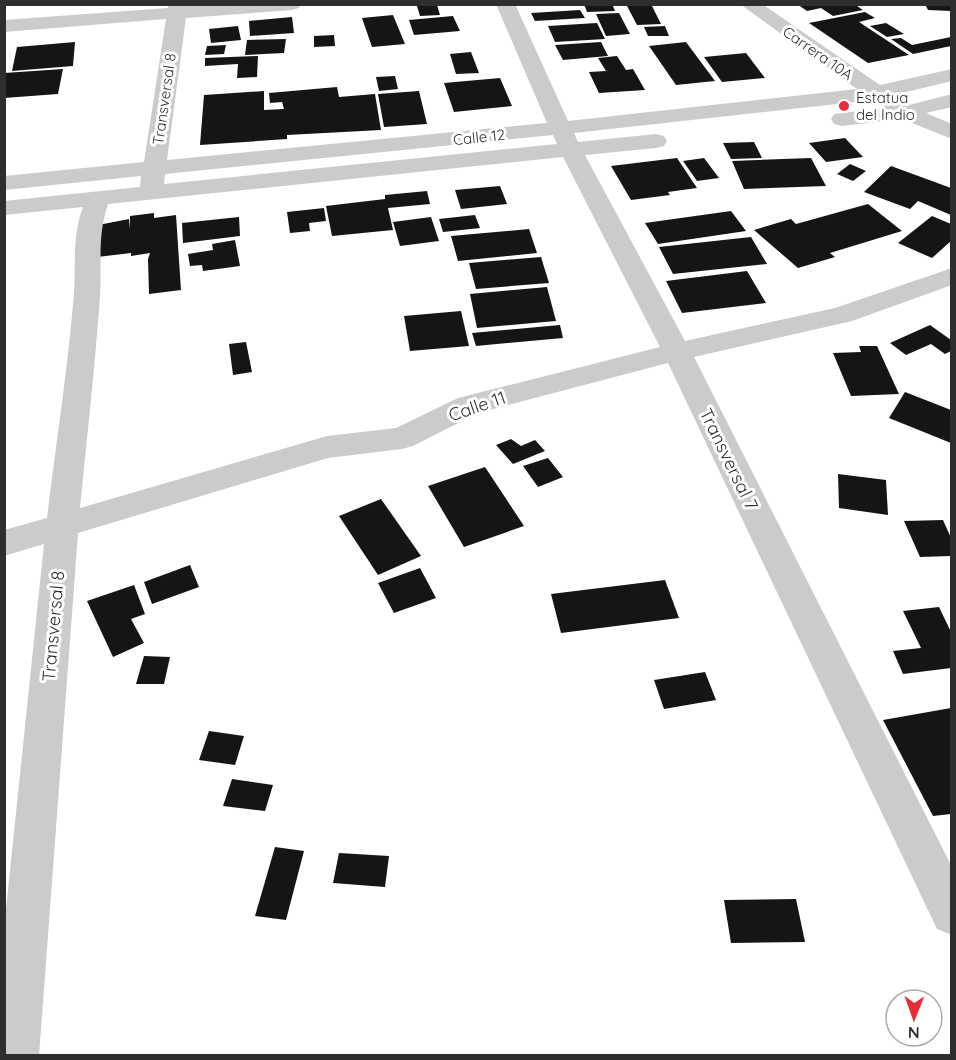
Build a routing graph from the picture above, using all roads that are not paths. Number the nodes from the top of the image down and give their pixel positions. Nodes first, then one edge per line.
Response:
1 (292, 4) edge
2 (505, 4) edge
3 (749, 4) edge
4 (177, 9) edge
5 (4, 26) edge
6 (951, 75) edge
7 (875, 93) junction
8 (951, 100) edge
9 (905, 112) junction
10 (821, 122) dead end
11 (951, 132) edge
12 (678, 138) dead end
13 (566, 140) junction
14 (154, 169) junction
15 (4, 183) edge
16 (150, 194) junction
17 (98, 199) junction
18 (4, 208) edge
19 (951, 276) edge
20 (677, 352) junction
21 (62, 527) junction
22 (4, 543) edge
23 (951, 914) edge
24 (15, 1056) edge

1 - 4 street
2 - 13 street, Transversal 7
3 - 7 street, Carrera 10A
4 - 5 street
4 - 14 street, Transversal 8
6 - 7 street, Calle 12
7 - 9 street, Carrera 10A
7 - 13 street, Calle 12
8 - 9 street
9 - 10 street
9 - 11 street, Carrera 10A
12 - 13 street, Calle 12
13 - 14 street, Calle 12
13 - 16 street, Calle 12
13 - 20 street, Transversal 7
14 - 15 street, Calle 12
14 - 16 street, Transversal 8
16 - 17 street, Calle 12
17 - 18 street, Calle 12
17 - 21 street, Transversal 8
19 - 20 street, Calle 11
20 - 21 street, Calle 11
20 - 23 street, Transversal 7
21 - 22 street, Calle 11
21 - 24 street, Transversal 8

